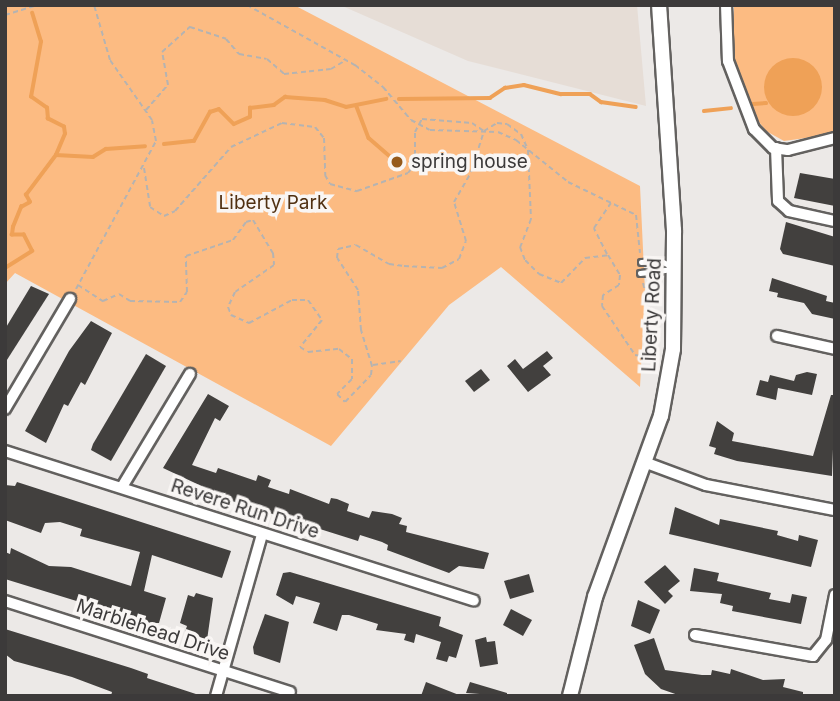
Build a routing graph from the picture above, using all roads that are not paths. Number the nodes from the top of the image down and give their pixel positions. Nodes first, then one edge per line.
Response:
1 (659, 5) edge
2 (726, 5) edge
3 (834, 139) edge
4 (776, 148) junction
5 (835, 221) edge
6 (641, 262) road end
7 (676, 268) junction
8 (640, 273) road end
9 (70, 299) road end
10 (777, 336) dead end
11 (835, 349) edge
12 (190, 374) dead end
13 (5, 409) edge
14 (5, 451) edge
15 (645, 462) junction
16 (122, 488) junction
17 (835, 510) edge
18 (261, 534) junction
19 (835, 595) edge
20 (474, 600) dead end
21 (5, 601) edge
22 (695, 635) dead end
23 (220, 670) junction
24 (290, 692) dead end
25 (216, 696) edge
26 (570, 696) edge

1 - 7 main road, Liberty Road
2 - 4 street
3 - 4 street
4 - 5 street
6 - 7 lane
7 - 8 lane
7 - 15 main road, Liberty Road
9 - 13 street
10 - 11 street
12 - 16 street
14 - 16 street, Revere Run Drive
15 - 17 street
15 - 26 main road, Liberty Road
16 - 18 street, Revere Run Drive
18 - 20 street, Revere Run Drive
18 - 23 street
19 - 22 street
21 - 23 street, Marblehead Drive
23 - 24 street, Marblehead Drive
23 - 25 street

